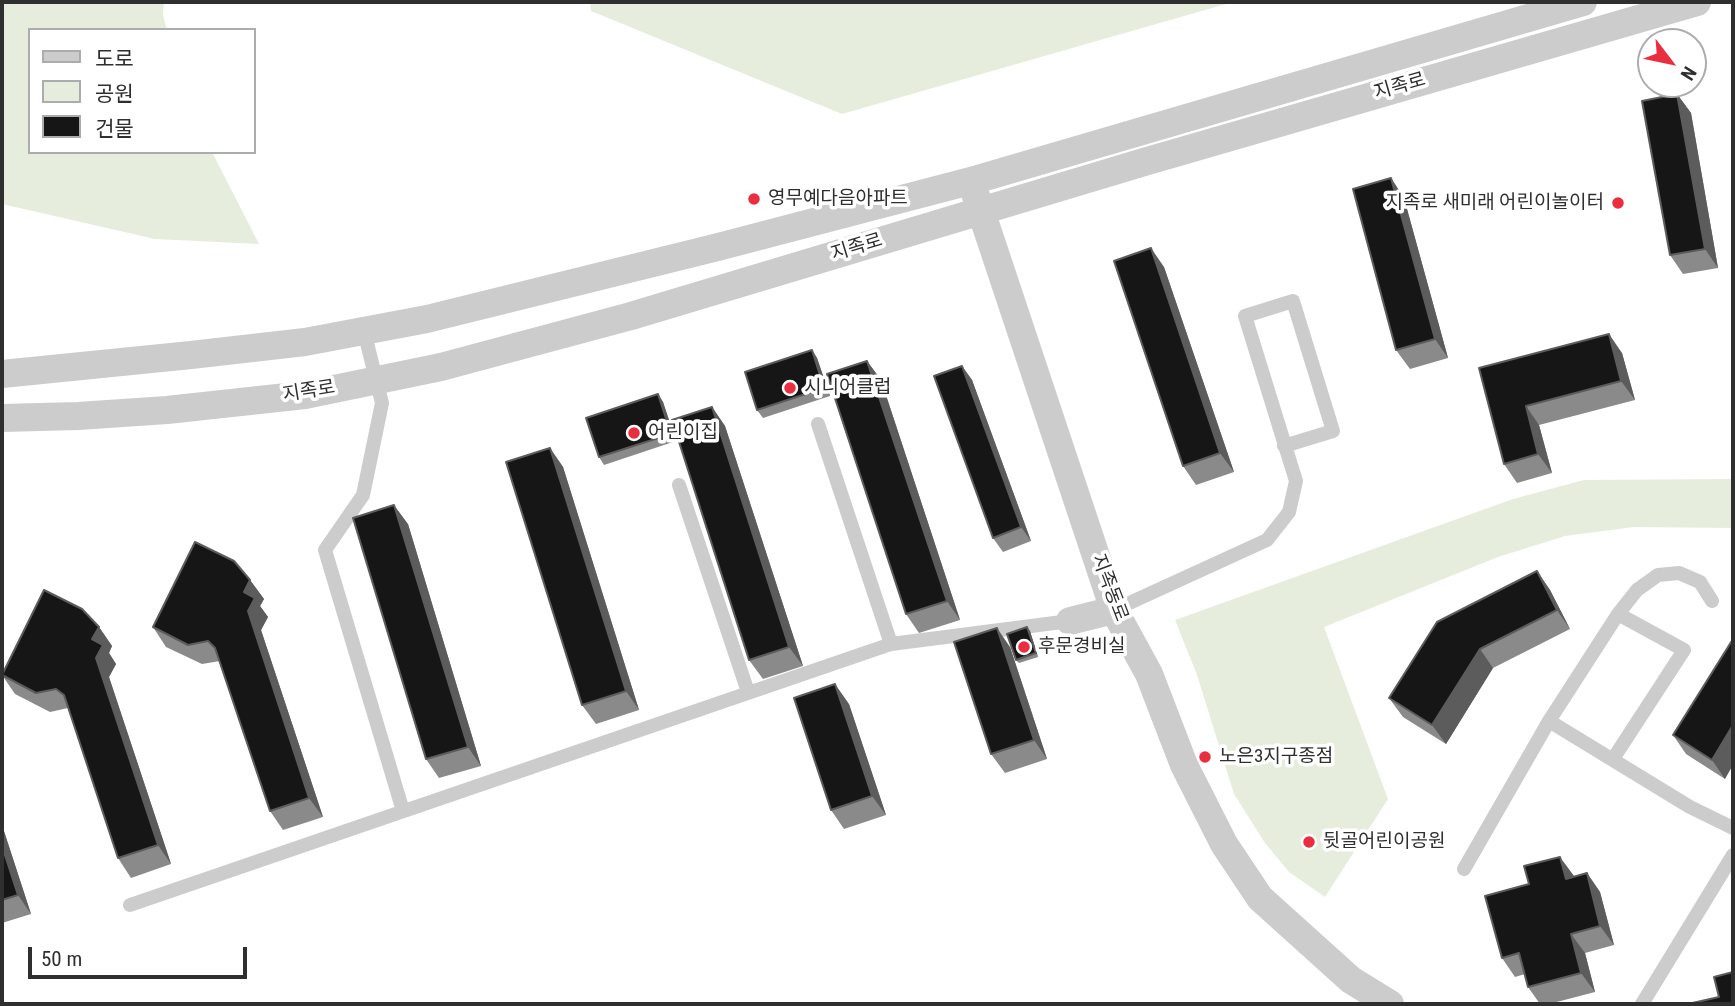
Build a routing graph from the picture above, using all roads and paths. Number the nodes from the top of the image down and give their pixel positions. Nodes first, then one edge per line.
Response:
1 (1583, 2) edge
2 (1697, 2) edge
3 (971, 181) junction
4 (981, 211) junction
5 (364, 331) junction
6 (2, 374) edge
7 (377, 380) junction
8 (2, 418) edge
9 (818, 424) dead end
10 (1284, 446) junction
11 (680, 485) edge
12 (1712, 601) dead end
13 (1114, 610) junction
14 (1618, 614) junction
15 (1070, 621) joint
16 (891, 644) junction
17 (748, 692) junction
18 (1549, 721) junction
19 (1613, 759) junction
20 (403, 811) junction
21 (1733, 828) edge
22 (1733, 855) edge
23 (1464, 869) dead end
24 (130, 905) dead end
25 (1390, 1004) edge
26 (1643, 1004) edge

1 - 3 street, 지족로
2 - 4 street, 지족로
3 - 4 street, 지족동로
3 - 5 street, 지족로
4 - 7 street, 지족로
4 - 13 street, 지족동로
5 - 6 street, 지족로
5 - 7 lane
7 - 8 street, 지족로
7 - 20 lane
9 - 16 lane
10 - 10 lane
10 - 13 lane
11 - 17 lane
12 - 14 lane
13 - 15 street
13 - 25 street, 지족동로
14 - 18 lane
14 - 19 lane
15 - 16 lane
16 - 17 lane
17 - 20 lane
18 - 19 lane
18 - 23 lane
19 - 21 lane
20 - 24 lane
22 - 26 lane

